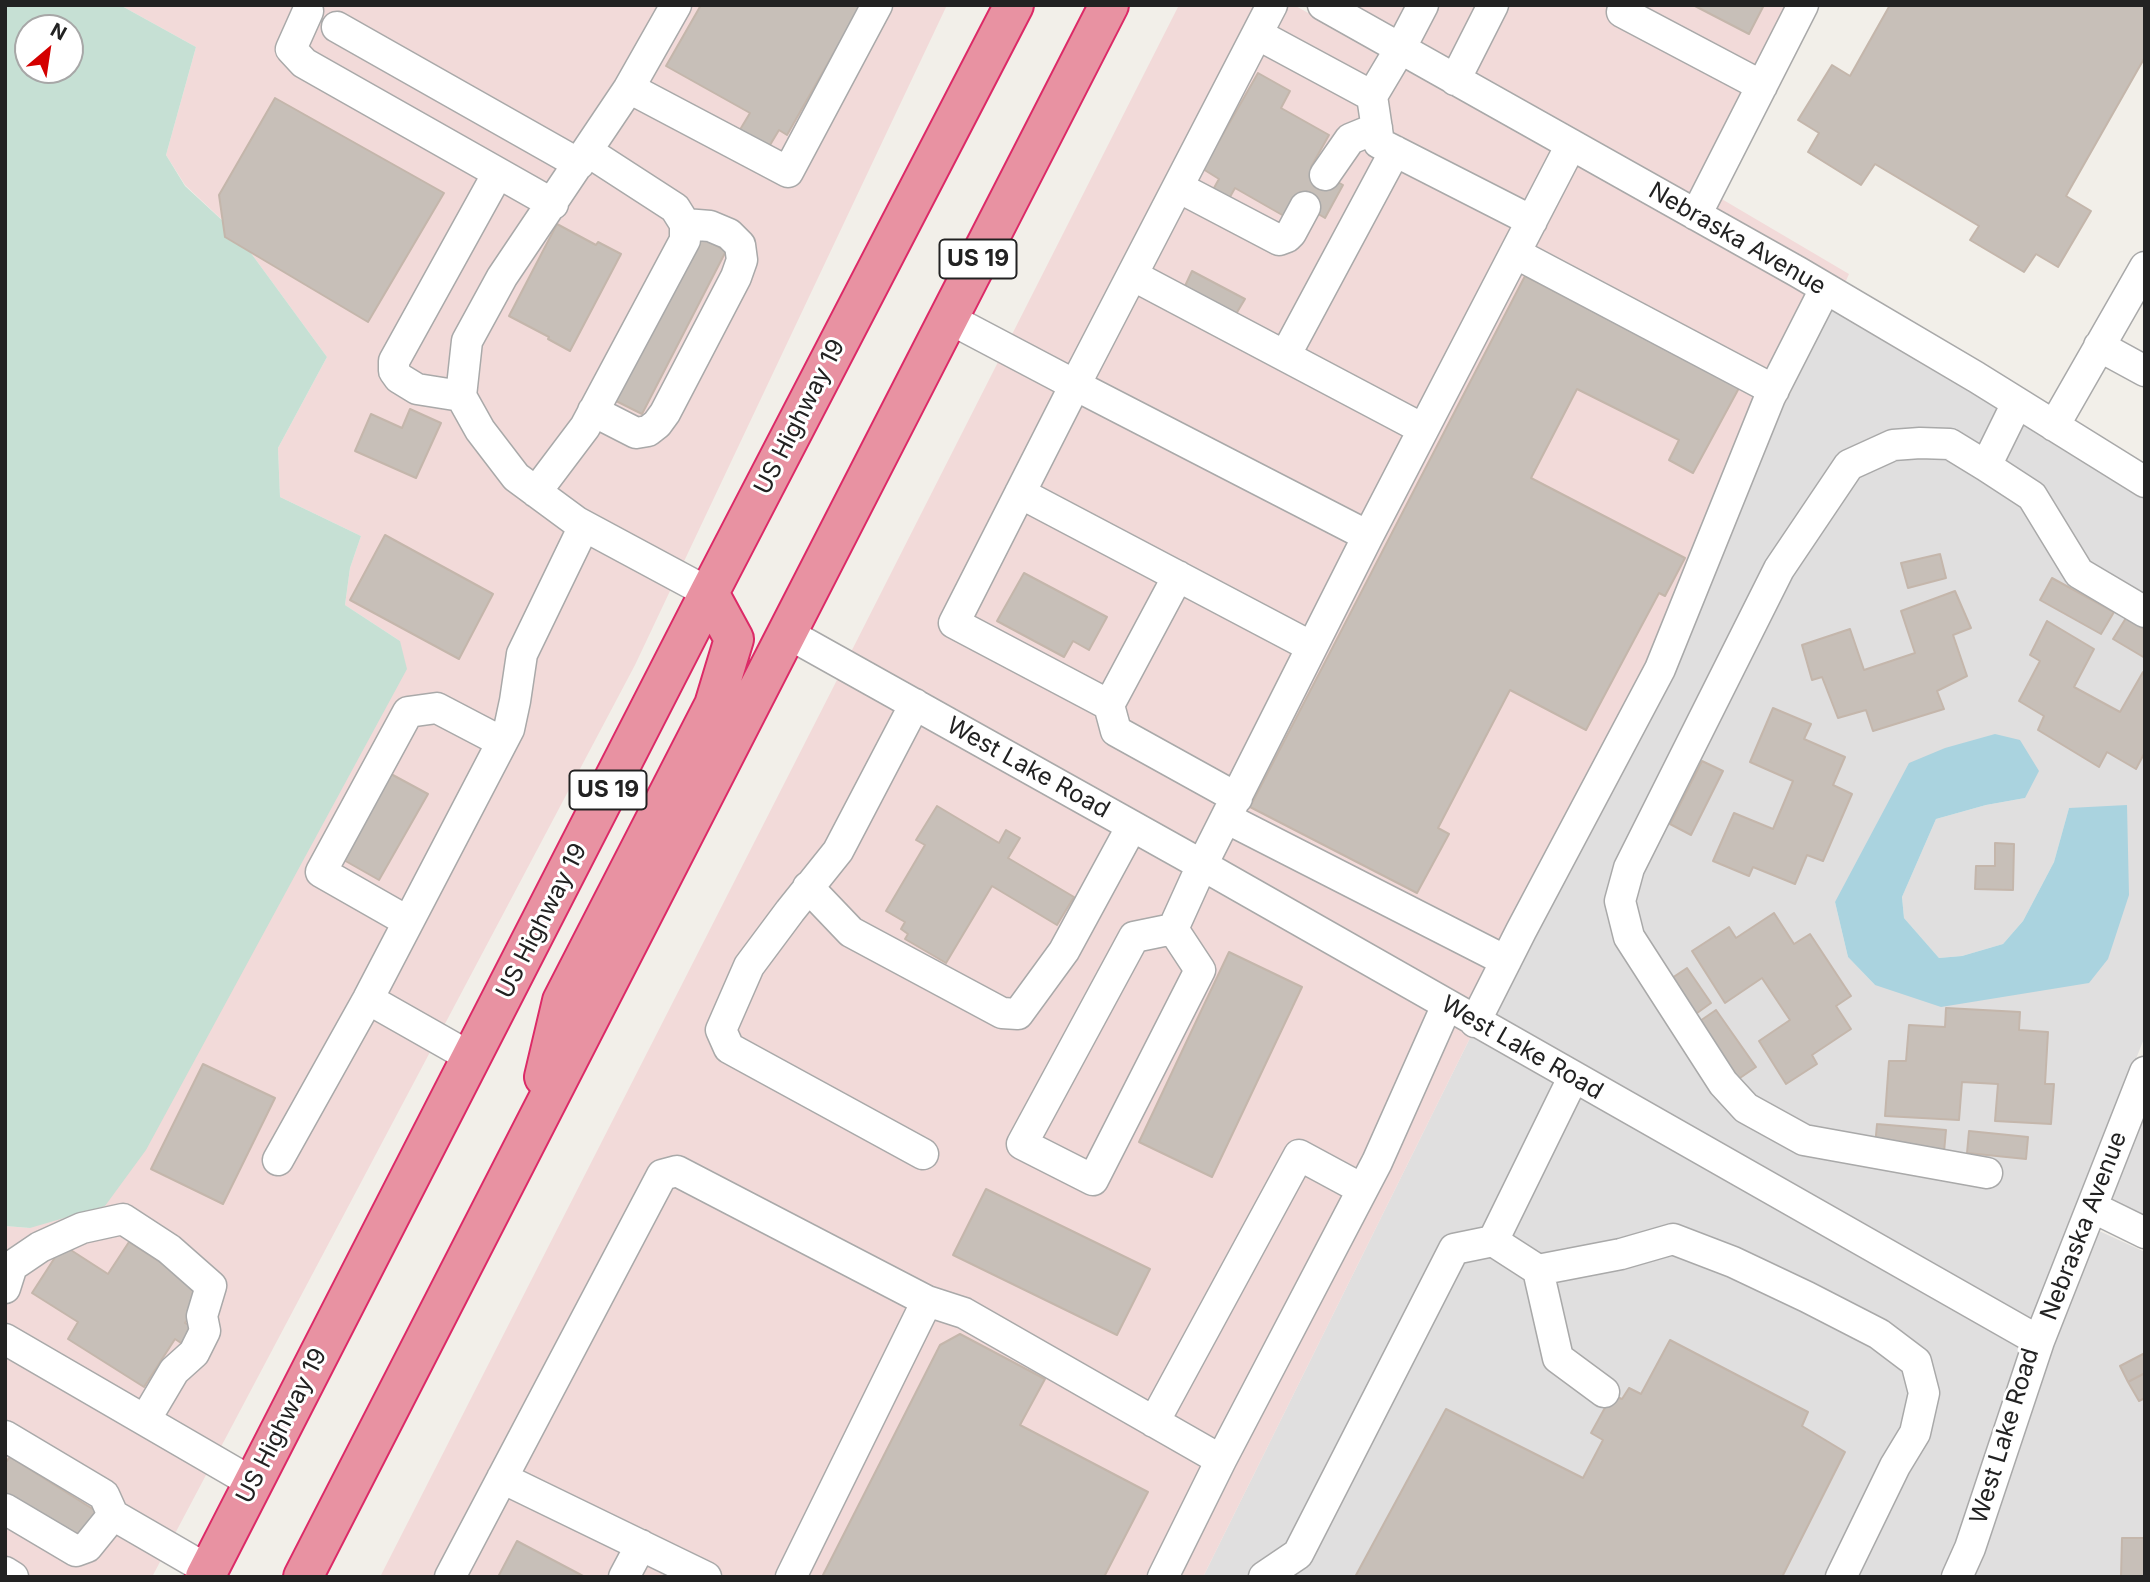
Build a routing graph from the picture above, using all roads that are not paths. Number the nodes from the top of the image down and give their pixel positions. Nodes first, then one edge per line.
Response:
1 (676, 5) edge
2 (877, 5) edge
3 (1014, 5) edge
4 (1109, 5) edge
5 (1272, 5) edge
6 (1323, 5) edge
7 (1423, 5) edge
8 (1493, 5) edge
9 (1803, 5) edge
10 (1619, 7) edge
11 (304, 8) edge
12 (343, 16) edge
13 (1257, 34) junction
14 (1400, 50) junction
15 (1455, 80) junction
16 (1762, 86) junction
17 (629, 88) junction
18 (1372, 96) junction
19 (1386, 139) junction
20 (1572, 145) junction
21 (583, 158) junction
22 (498, 173) junction
23 (1325, 175) dead end
24 (1178, 187) junction
25 (553, 204) junction
26 (1306, 207) dead end
27 (1696, 215) junction
28 (1532, 221) junction
29 (685, 223) junction
30 (1515, 253) junction
31 (2145, 267) edge
32 (1132, 275) junction
33 (1825, 289) junction
34 (2136, 304) edge
35 (948, 318) junction
36 (2099, 346) junction
37 (1285, 356) junction
38 (2145, 371) edge
39 (1075, 385) junction
40 (1774, 390) junction
41 (461, 396) junction
42 (2017, 403) junction
43 (593, 411) junction
44 (2054, 426) junction
45 (1423, 429) junction
46 (1986, 466) junction
47 (2145, 482) edge
48 (536, 492) junction
49 (1020, 493) junction
50 (584, 526) junction
51 (1368, 536) junction
52 (1178, 576) junction
53 (709, 593) junction
54 (2145, 611) edge
55 (787, 632) junction
56 (1312, 648) junction
57 (915, 704) junction
58 (1109, 705) junction
59 (502, 742) junction
60 (1231, 808) junction
61 (1132, 826) junction
62 (1202, 865) junction
63 (808, 887) junction
64 (407, 921) junction
65 (1173, 929) junction
66 (1506, 961) junction
67 (368, 999) junction
68 (1447, 1005) junction
69 (1475, 1022) junction
70 (472, 1058) junction
71 (2145, 1072) edge
72 (1573, 1077) junction
73 (530, 1138) junction
74 (923, 1154) dead end
75 (278, 1160) dead end
76 (1987, 1173) dead end
77 (1362, 1189) junction
78 (2092, 1207) junction
79 (2145, 1233) edge
80 (1493, 1241) junction
81 (1538, 1270) junction
82 (5, 1288) edge
83 (927, 1301) junction
84 (5, 1339) edge
85 (2039, 1341) junction
86 (1604, 1392) dead end
87 (145, 1420) junction
88 (1154, 1422) junction
89 (5, 1436) edge
90 (1221, 1460) junction
91 (502, 1478) junction
92 (253, 1483) junction
93 (5, 1509) edge
94 (113, 1515) junction
95 (640, 1545) junction
96 (5, 1572) edge
97 (206, 1573) edge
98 (1274, 1574) edge
99 (13, 1577) edge
100 (303, 1577) edge
101 (450, 1577) edge
102 (624, 1577) edge
103 (706, 1577) edge
104 (791, 1577) edge
105 (1163, 1577) edge
106 (1841, 1577) edge
107 (1957, 1577) edge

1 - 17 street
2 - 17 street
3 - 53 highway, US Highway 19 / US 19
4 - 35 highway, US 19
5 - 13 street
6 - 14 street, Nebraska Avenue
7 - 14 street
8 - 15 street
9 - 16 street
10 - 16 street
11 - 12 street
11 - 22 street
12 - 21 street
13 - 18 street
13 - 24 street
14 - 15 street, Nebraska Avenue
14 - 18 street
15 - 20 street, Nebraska Avenue
16 - 27 street
17 - 21 street
18 - 19 street
19 - 23 street
19 - 28 street
19 - 37 street
20 - 27 street, Nebraska Avenue
20 - 28 street
21 - 25 street
21 - 29 street
22 - 25 street
22 - 41 street
24 - 26 street
24 - 32 street
25 - 41 street
27 - 33 street, Nebraska Avenue
28 - 30 street
29 - 43 street
29 - 43 street
30 - 40 street
30 - 45 street
31 - 34 street
32 - 37 street
32 - 39 street
33 - 40 street
33 - 42 street, Nebraska Avenue
34 - 36 street
35 - 39 street
35 - 55 highway, US 19
36 - 38 street
36 - 44 street
37 - 45 street
39 - 49 street
39 - 51 street
40 - 66 street
41 - 48 street
42 - 44 street, Nebraska Avenue
42 - 46 street
43 - 48 street
44 - 47 street, Nebraska Avenue
45 - 51 street
46 - 54 street
46 - 76 street
48 - 50 street
49 - 52 street
49 - 58 street
50 - 53 street
50 - 59 street
51 - 56 street
52 - 56 street
52 - 58 street
53 - 70 highway, US Highway 19 / US 19
53 - 73 highway
55 - 57 street, West Lake Road
55 - 73 highway, US 19
56 - 60 street
57 - 61 street, West Lake Road
57 - 63 street
58 - 60 street
59 - 64 street
59 - 64 street
60 - 62 street
60 - 66 street
61 - 62 street, West Lake Road
61 - 63 street
62 - 65 street
62 - 68 street, West Lake Road
63 - 74 street
64 - 67 street
65 - 65 street
66 - 69 street
67 - 70 street
67 - 75 street
68 - 69 street, West Lake Road
68 - 77 street
69 - 72 street, West Lake Road
70 - 92 highway, US Highway 19 / US 19
71 - 78 street, Nebraska Avenue
72 - 80 street
72 - 85 street, West Lake Road
73 - 100 highway, US 19
77 - 88 street
77 - 90 street
78 - 79 street
78 - 85 street, Nebraska Avenue
80 - 81 street
80 - 98 street
81 - 86 street
81 - 106 street
82 - 87 street
83 - 88 street
83 - 91 street
83 - 104 street
84 - 87 street
85 - 107 street, West Lake Road
87 - 92 street
88 - 90 street
89 - 94 street
90 - 105 street
91 - 95 street
91 - 101 street
92 - 97 highway, US Highway 19 / US 19
93 - 94 street
94 - 97 street
95 - 102 street
95 - 103 street
96 - 99 street

